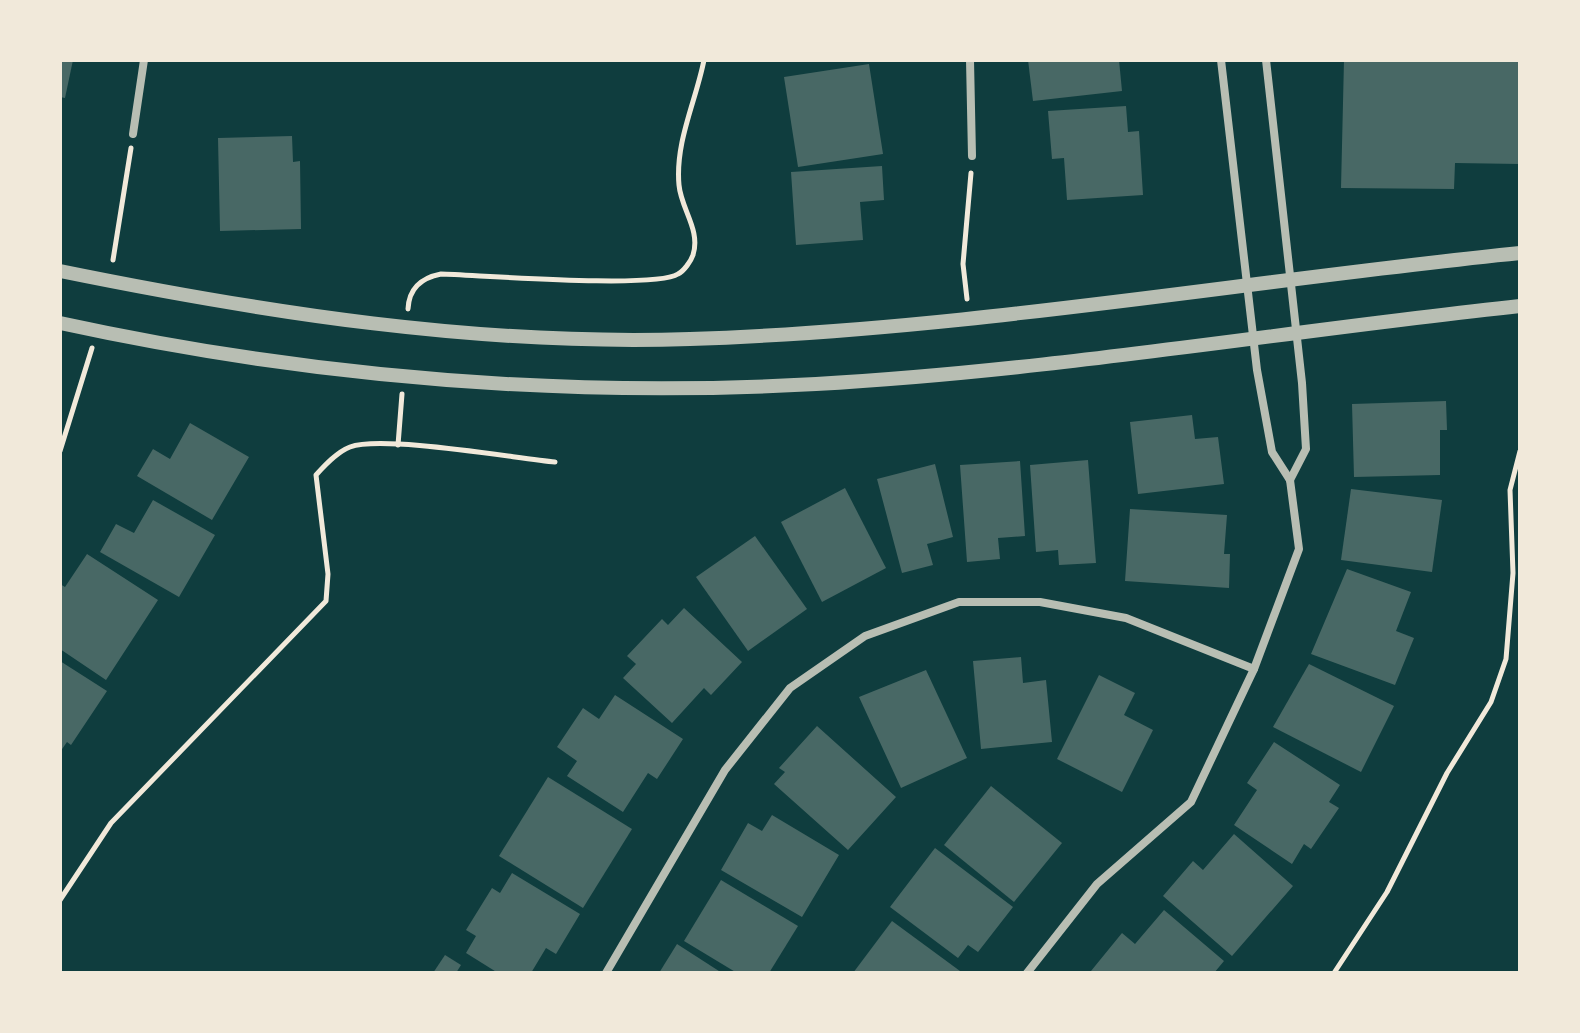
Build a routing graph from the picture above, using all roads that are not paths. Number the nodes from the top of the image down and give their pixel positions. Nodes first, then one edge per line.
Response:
1 (144, 60) edge
2 (970, 60) edge
3 (1221, 60) edge
4 (1266, 60) edge
5 (133, 134) road end
6 (972, 156) road end
7 (1520, 253) edge
8 (60, 271) edge
9 (1291, 279) junction
10 (1247, 285) junction
11 (1520, 306) edge
12 (60, 323) edge
13 (1298, 331) junction
14 (1253, 337) junction
15 (1290, 480) junction
16 (1254, 669) junction
17 (606, 973) edge
18 (1027, 973) edge

1 - 5 street
2 - 6 street
3 - 10 street
4 - 9 street
7 - 9 street
8 - 10 street
9 - 10 street
9 - 13 street
10 - 14 street
11 - 13 street
12 - 14 street
13 - 14 street
13 - 15 street
14 - 15 street
15 - 16 street
16 - 17 street
16 - 18 street

